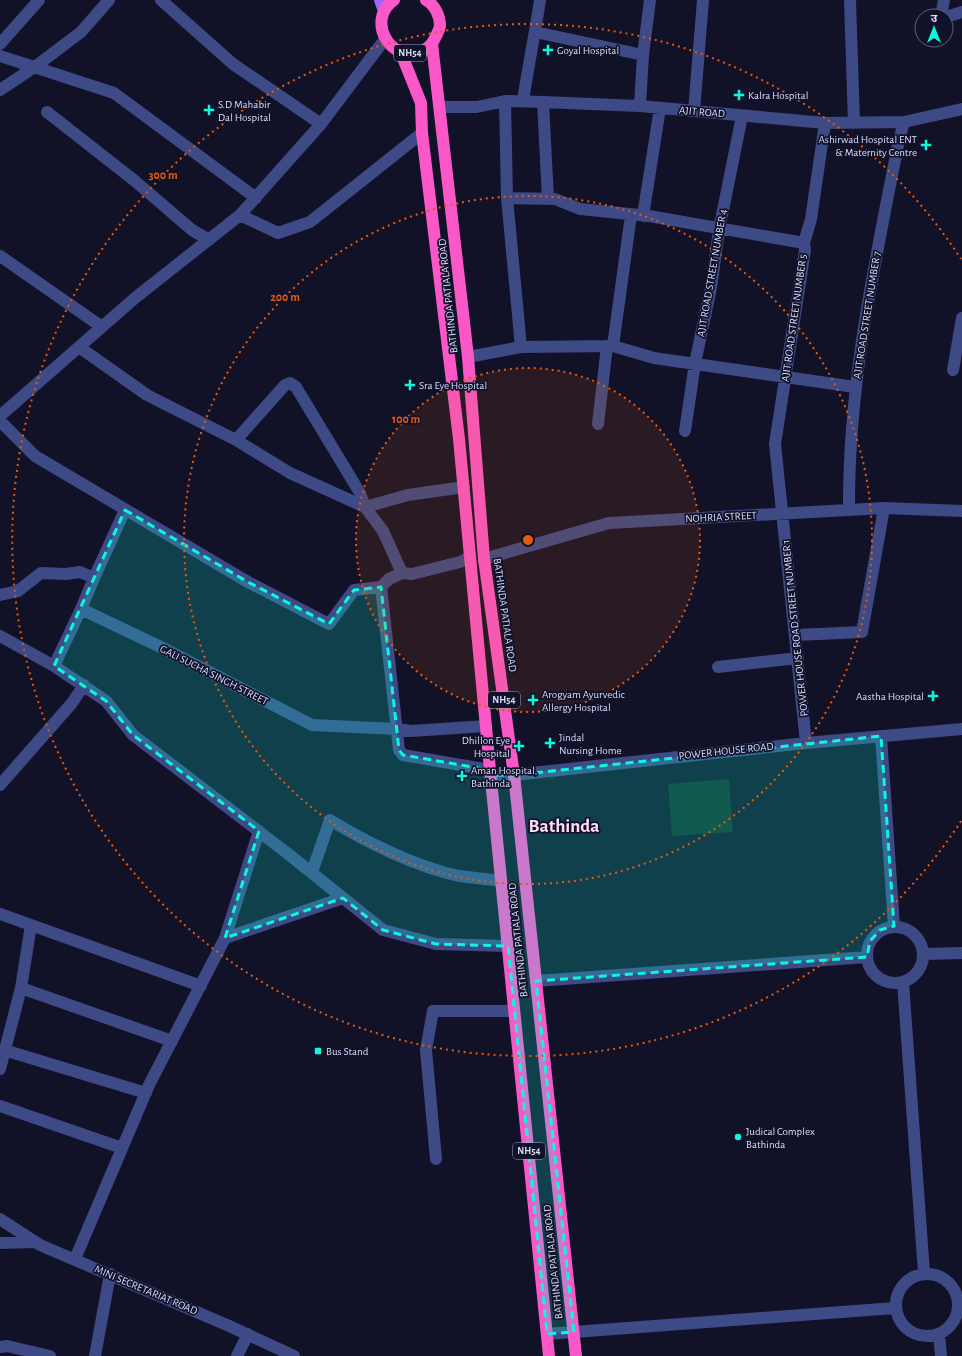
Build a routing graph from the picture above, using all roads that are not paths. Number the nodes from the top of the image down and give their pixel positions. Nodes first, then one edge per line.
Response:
1 (39, 0) edge
2 (109, 0) edge
3 (161, 0) edge
4 (394, 0) edge
5 (426, 0) edge
6 (540, 0) edge
7 (650, 0) edge
8 (704, 0) edge
9 (850, 0) edge
10 (438, 5) edge
11 (382, 6) edge
12 (536, 32) junction
13 (385, 39) junction
14 (0, 44) edge
15 (432, 44) junction
16 (401, 53) junction
17 (0, 56) edge
18 (643, 56) junction
19 (36, 66) junction
20 (0, 90) edge
21 (504, 101) junction
22 (523, 101) junction
23 (543, 102) junction
24 (640, 106) junction
25 (440, 107) junction
26 (660, 108) junction
27 (962, 109) edge
28 (694, 111) junction
29 (47, 112) dead end
30 (742, 116) junction
31 (904, 122) junction
32 (825, 123) junction
33 (854, 123) junction
34 (321, 124) junction
35 (422, 133) junction
36 (256, 198) junction
37 (507, 198) junction
38 (548, 199) junction
39 (240, 215) junction
40 (637, 215) junction
41 (719, 230) junction
42 (208, 240) junction
43 (804, 243) junction
44 (0, 256) edge
45 (962, 318) edge
46 (102, 327) junction
47 (610, 346) junction
48 (79, 347) junction
49 (521, 347) junction
50 (468, 357) junction
51 (695, 363) junction
52 (953, 370) dead end
53 (786, 376) junction
54 (855, 387) junction
55 (0, 416) edge
56 (0, 421) edge
57 (598, 424) dead end
58 (685, 432) dead end
59 (236, 440) junction
60 (464, 487) junction
61 (365, 507) junction
62 (884, 508) junction
63 (125, 510) junction
64 (849, 510) junction
65 (962, 511) edge
66 (784, 513) junction
67 (470, 556) junction
68 (484, 559) junction
69 (402, 573) junction
70 (94, 578) junction
71 (381, 587) junction
72 (0, 595) edge
73 (81, 609) junction
74 (796, 635) junction
75 (0, 636) edge
76 (798, 658) junction
77 (54, 666) junction
78 (718, 667) dead end
79 (84, 685) junction
80 (486, 726) junction
81 (397, 729) junction
82 (962, 729) edge
83 (881, 736) junction
84 (806, 743) junction
85 (490, 773) junction
86 (514, 774) junction
87 (0, 784) edge
88 (259, 831) junction
89 (312, 872) junction
90 (501, 881) junction
91 (343, 898) junction
92 (0, 914) edge
93 (31, 925) junction
94 (894, 926) junction
95 (225, 938) junction
96 (508, 946) junction
97 (962, 952) edge
98 (924, 954) junction
99 (867, 957) junction
100 (536, 981) junction
101 (903, 982) junction
102 (201, 986) junction
103 (20, 988) junction
104 (514, 1011) junction
105 (172, 1041) junction
106 (4, 1050) junction
107 (0, 1069) edge
108 (146, 1093) junction
109 (0, 1106) edge
110 (122, 1148) junction
111 (436, 1159) dead end
112 (0, 1219) edge
113 (35, 1242) junction
114 (0, 1243) edge
115 (75, 1259) junction
116 (924, 1273) junction
117 (110, 1274) junction
118 (960, 1302) edge
119 (895, 1308) junction
120 (574, 1332) junction
121 (248, 1334) junction
122 (547, 1334) junction
123 (939, 1334) junction
124 (0, 1347) edge
125 (50, 1356) edge
126 (95, 1356) edge
127 (238, 1356) edge
128 (294, 1356) edge
129 (549, 1356) edge
130 (576, 1356) edge
131 (941, 1356) edge

1 - 14 street
2 - 19 street
3 - 34 street
4 - 11 highway, NH54
5 - 10 highway, NH54
6 - 12 street
7 - 18 street
8 - 28 street
9 - 33 street
10 - 15 highway, NH54
11 - 13 highway, NH54
12 - 18 street
12 - 22 street
13 - 16 highway, NH54
13 - 34 street
15 - 16 highway, NH54
15 - 25 highway, BATHINDA PATIALA ROAD / NH54
16 - 35 highway, NH54
17 - 19 street
18 - 24 street
19 - 20 street
19 - 36 street
21 - 22 street, AJIT ROAD
21 - 25 street, AJIT ROAD
21 - 37 street
22 - 23 street, AJIT ROAD
23 - 24 street, AJIT ROAD
23 - 38 street
24 - 26 street, AJIT ROAD
25 - 50 highway, BATHINDA PATIALA ROAD / NH54
26 - 28 street, AJIT ROAD
26 - 40 street
27 - 31 street, AJIT ROAD
28 - 30 street, AJIT ROAD
29 - 42 street
30 - 32 street, AJIT ROAD
30 - 41 street, AJIT ROAD STREET NUMBER 4
31 - 33 street, AJIT ROAD
31 - 54 street, AJIT ROAD STREET NUMBER 7
32 - 33 street, AJIT ROAD
32 - 43 street, AJIT ROAD STREET NUMBER 5
34 - 36 street
35 - 39 street
35 - 60 highway, NH54
36 - 39 street
37 - 38 street
37 - 49 street
38 - 40 street
39 - 42 street
40 - 41 street
40 - 47 street
41 - 43 street
41 - 51 street, AJIT ROAD STREET NUMBER 4
42 - 46 street
43 - 53 street, AJIT ROAD STREET NUMBER 5
44 - 46 street
45 - 52 street
46 - 48 street
47 - 49 street
47 - 51 street
47 - 57 street
48 - 55 street
48 - 59 street
49 - 50 street
50 - 68 highway, BATHINDA PATIALA ROAD / NH54
51 - 53 street
51 - 58 street, AJIT ROAD STREET NUMBER 4
53 - 54 street
53 - 66 street, AJIT ROAD STREET NUMBER 5
54 - 64 street, AJIT ROAD STREET NUMBER 7
56 - 63 street
59 - 61 street
59 - 61 street
60 - 61 street
60 - 67 highway, NH54
61 - 69 street
62 - 64 street, NOHRIA STREET
62 - 65 street, NOHRIA STREET
62 - 74 street
63 - 70 street
63 - 71 street
64 - 66 street, NOHRIA STREET
66 - 68 street, NOHRIA STREET
66 - 74 street, POWER HOUSE ROAD STREET NUMBER 1
67 - 69 street
67 - 80 highway, NH54
68 - 86 highway, BATHINDA PATIALA ROAD / NH54
69 - 71 street
70 - 72 street
70 - 73 street
71 - 81 street
73 - 77 street
73 - 81 street, GALI SUCHA SINGH STREET
74 - 76 street, POWER HOUSE ROAD STREET NUMBER 1
75 - 77 street
76 - 78 street
76 - 84 street, POWER HOUSE ROAD STREET NUMBER 1
77 - 79 street
79 - 87 street
79 - 88 street
80 - 81 street, GALI SUCHA SINGH STREET
80 - 85 highway, NH54
81 - 85 street, POWER HOUSE ROAD
82 - 83 street, POWER HOUSE ROAD
83 - 84 street, POWER HOUSE ROAD
83 - 94 street
84 - 86 street, POWER HOUSE ROAD
85 - 86 street, POWER HOUSE ROAD
85 - 90 highway, NH54
86 - 100 highway, BATHINDA PATIALA ROAD / NH54
88 - 89 street
88 - 95 street
89 - 90 street
89 - 91 street
90 - 96 highway, NH54
91 - 95 street
91 - 96 street
92 - 93 street
93 - 102 street
93 - 103 street
94 - 98 street
94 - 99 street
95 - 102 street
96 - 104 highway, NH54
97 - 98 street
98 - 101 street
99 - 100 street
99 - 101 street
100 - 120 highway, BATHINDA PATIALA ROAD / NH54
101 - 116 street
102 - 105 street
103 - 105 street
103 - 106 street
104 - 111 street
104 - 122 highway, NH54
105 - 108 street
106 - 107 street
106 - 108 street
108 - 110 street
109 - 110 street
110 - 115 street
112 - 113 street, MINI SECRETARIAT ROAD
113 - 114 street
113 - 115 street, MINI SECRETARIAT ROAD
115 - 117 street, MINI SECRETARIAT ROAD
116 - 118 street
116 - 119 street
117 - 121 street, MINI SECRETARIAT ROAD
117 - 126 street
118 - 123 street
119 - 120 street
119 - 123 street
120 - 122 street
120 - 130 highway, BATHINDA PATIALA ROAD / NH54
121 - 127 street
121 - 128 street, MINI SECRETARIAT ROAD
122 - 129 highway, NH54
123 - 131 street
124 - 125 street

